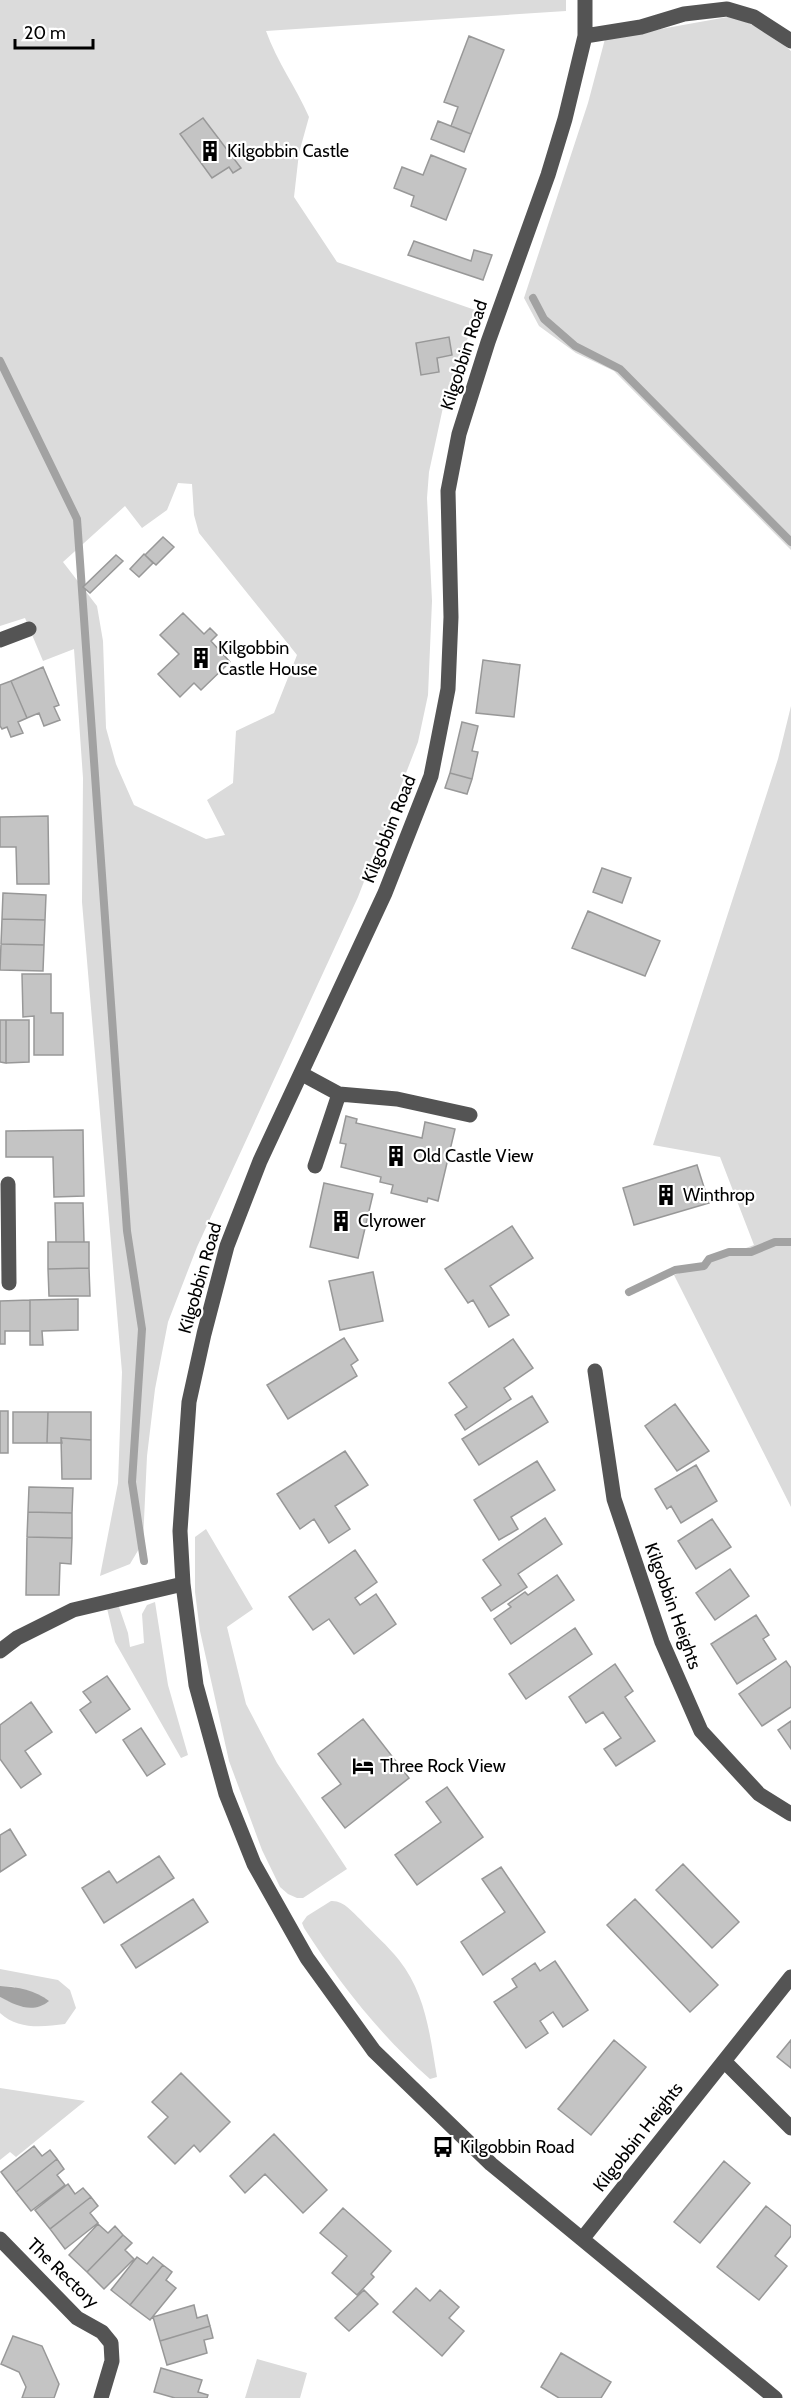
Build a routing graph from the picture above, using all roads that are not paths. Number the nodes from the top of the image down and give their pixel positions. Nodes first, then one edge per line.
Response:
1 (585, 0) edge
2 (585, 36) junction
3 (791, 41) edge
4 (29, 628) dead end
5 (0, 640) edge
6 (302, 1074) junction
7 (339, 1094) junction
8 (470, 1115) dead end
9 (315, 1166) dead end
10 (8, 1184) dead end
11 (4, 1231) edge
12 (9, 1282) dead end
13 (595, 1371) dead end
14 (183, 1584) junction
15 (0, 1651) edge
16 (791, 1814) edge
17 (791, 1977) edge
18 (724, 2061) junction
19 (791, 2128) edge
20 (584, 2238) junction
21 (0, 2239) edge
22 (101, 2398) edge
23 (775, 2398) edge

1 - 2 street, Kilgobbin Road
2 - 3 street
2 - 6 street, Kilgobbin Road
4 - 5 street
6 - 7 street
6 - 14 street, Kilgobbin Road
7 - 8 street
7 - 9 street
10 - 11 street
11 - 12 street
13 - 16 street, Kilgobbin Heights
14 - 15 street
14 - 20 street, Kilgobbin Road
17 - 18 street, Kilgobbin Heights
18 - 19 street
18 - 20 street, Kilgobbin Heights
20 - 23 street, Kilgobbin Road
21 - 22 street, The Rectory

